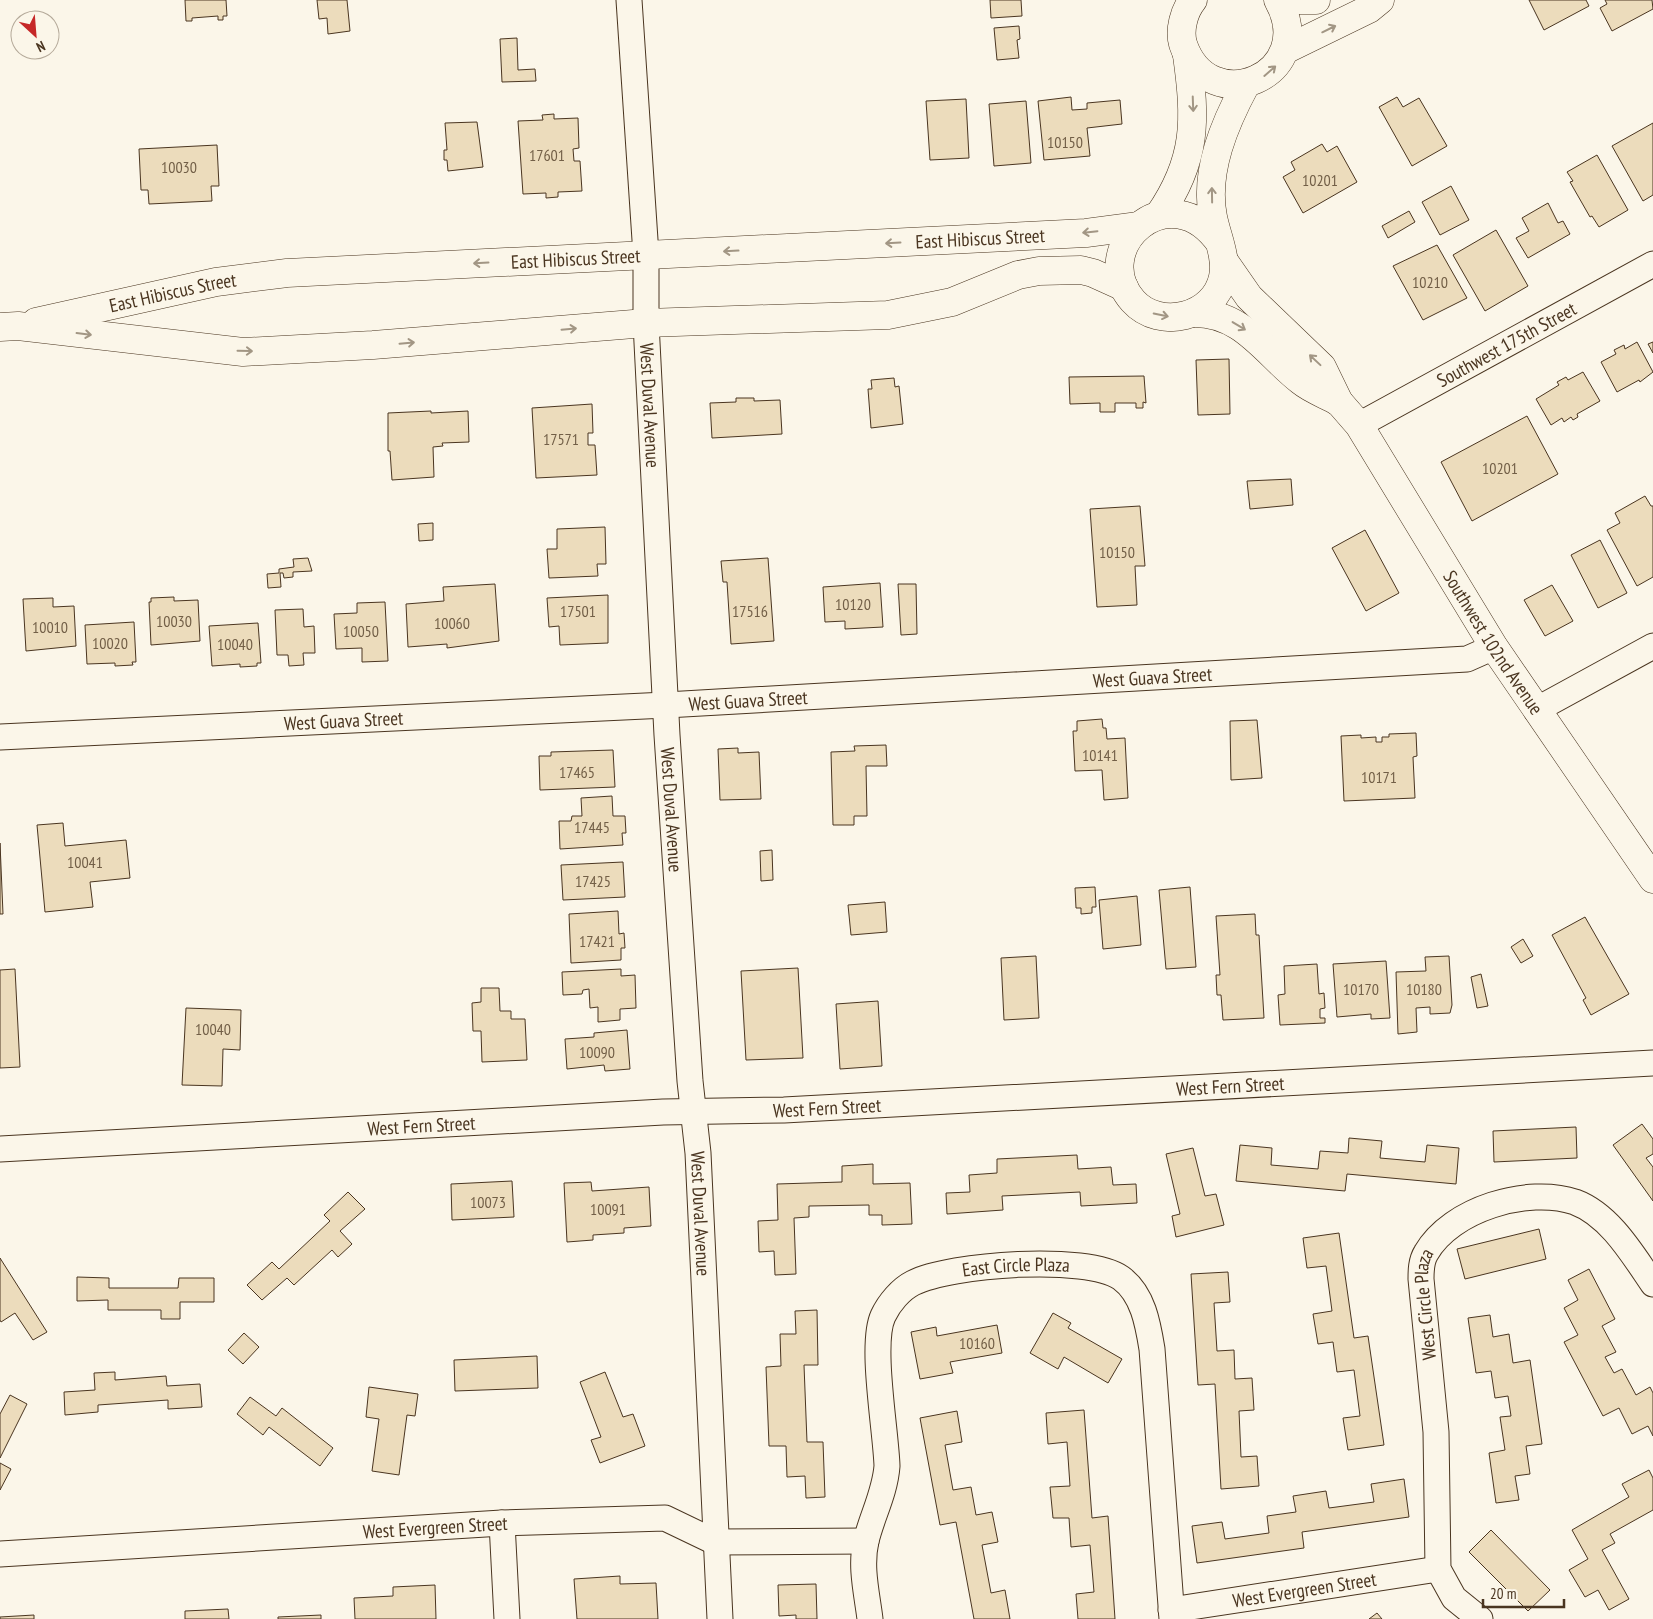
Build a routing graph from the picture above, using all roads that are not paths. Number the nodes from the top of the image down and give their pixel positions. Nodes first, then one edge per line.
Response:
1 (629, 0) edge
2 (1278, 0) edge
3 (1316, 0) edge
4 (1380, 0) edge
5 (1189, 1) edge
6 (1285, 50) junction
7 (1187, 55) junction
8 (1246, 84) junction
9 (1149, 221) junction
10 (1222, 252) junction
11 (646, 255) junction
12 (1653, 264) edge
13 (1124, 287) junction
14 (1193, 313) junction
15 (646, 323) junction
16 (9, 326) edge
17 (1339, 402) junction
18 (1359, 425) junction
19 (1653, 646) edge
20 (1494, 647) junction
21 (666, 705) junction
22 (1536, 710) junction
23 (0, 736) edge
24 (1653, 879) edge
25 (1653, 1063) edge
26 (694, 1113) junction
27 (0, 1149) edge
28 (1653, 1284) edge
29 (502, 1523) junction
30 (866, 1541) junction
31 (715, 1542) junction
32 (0, 1554) edge
33 (1438, 1569) junction
34 (1172, 1614) edge
35 (507, 1619) edge
36 (720, 1619) edge
37 (870, 1619) edge
38 (1480, 1619) edge

1 - 11 street, West Duval Avenue
2 - 3 street
2 - 6 street
6 -> 4 street
5 - 7 street
8 -> 6 street
7 - 8 street
7 -> 9 street
10 -> 8 street, Southwest 102nd Avenue
9 - 10 street
9 -> 11 street, East Hibiscus Street
9 - 13 street
10 - 14 street
17 -> 10 street, Southwest 102nd Avenue
11 - 15 street, West Duval Avenue
11 -> 16 street, East Hibiscus Street
12 - 18 street, Southwest 175th Street
13 -> 14 street
13 - 15 street, East Hibiscus Street
14 -> 17 street, Southwest 102nd Avenue
16 -> 15 street, East Hibiscus Street
15 - 21 street, West Duval Avenue
17 - 18 street, Southwest 102nd Avenue
18 - 20 street, Southwest 102nd Avenue
19 - 22 street
20 - 21 street, West Guava Street
20 - 22 street, Southwest 102nd Avenue
21 - 23 street, West Guava Street
21 - 26 street, West Duval Avenue
22 - 24 street, Southwest 102nd Avenue
25 - 26 street, West Fern Street
26 - 27 street, West Fern Street
26 - 31 street, West Duval Avenue
28 - 33 street, West Circle Plaza
29 - 31 street, West Evergreen Street
29 - 32 street, West Evergreen Street
29 - 35 street
30 - 31 street, West Evergreen Street
30 - 34 street, East Circle Plaza
30 - 37 street, East Circle Plaza
31 - 36 street, West Duval Avenue
33 - 34 street, West Evergreen Street
33 - 38 street, West Circle Plaza

